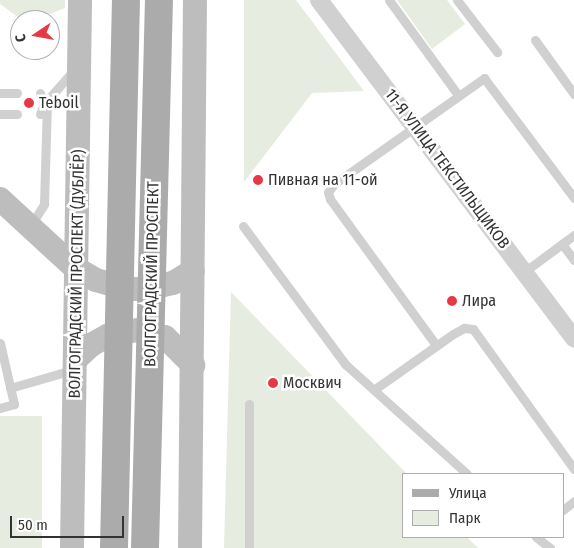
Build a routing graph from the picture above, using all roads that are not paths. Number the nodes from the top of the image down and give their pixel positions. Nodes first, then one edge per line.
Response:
1 (80, 0) edge
2 (126, 0) edge
3 (159, 0) edge
4 (195, 0) edge
5 (319, 0) edge
6 (389, 0) edge
7 (457, 0) edge
8 (535, 40) dead end
9 (497, 52) dead end
10 (80, 60) junction
11 (0, 93) edge
12 (17, 93) dead end
13 (40, 93) dead end
14 (574, 94) edge
15 (458, 96) junction
16 (46, 104) junction
17 (0, 114) edge
18 (16, 114) dead end
19 (40, 114) dead end
20 (414, 126) junction
21 (574, 198) edge
22 (0, 199) edge
23 (243, 226) dead end
24 (30, 227) junction
25 (574, 235) edge
26 (562, 244) junction
27 (574, 260) edge
28 (76, 268) junction
29 (193, 271) junction
30 (524, 272) junction
31 (574, 339) edge
32 (0, 343) edge
33 (436, 345) junction
34 (75, 365) junction
35 (193, 365) junction
36 (10, 388) junction
37 (375, 389) junction
38 (249, 404) dead end
39 (0, 408) edge
40 (574, 470) edge
41 (466, 473) edge
42 (537, 538) edge
43 (72, 548) edge
44 (114, 548) edge
45 (145, 548) edge
46 (190, 548) edge
47 (249, 548) edge
48 (550, 548) edge

1 - 10 main road, ВОЛГОГРАДСКИЙ ПРОСПЕКТ (ДУБЛЁР)
2 - 44 main road, ВОЛГОГРАДСКИЙ ПРОСПЕКТ
3 - 45 main road, ВОЛГОГРАДСКИЙ ПРОСПЕКТ
4 - 29 main road
5 - 20 street, 11-Я УЛИЦА ТЕКСТИЛЬЩИКОВ
6 - 15 lane
7 - 9 lane
8 - 14 lane
10 - 16 lane
10 - 28 main road, ВОЛГОГРАДСКИЙ ПРОСПЕКТ (ДУБЛЁР)
11 - 12 lane
13 - 16 lane
15 - 20 lane
15 - 21 lane
16 - 19 lane
16 - 24 lane
17 - 18 lane
20 - 30 street, 11-Я УЛИЦА ТЕКСТИЛЬЩИКОВ
20 - 33 lane
22 - 24 main road
23 - 37 lane
24 - 28 main road
25 - 26 lane
26 - 27 lane
26 - 30 lane
28 - 29 main road
28 - 34 main road, ВОЛГОГРАДСКИЙ ПРОСПЕКТ (ДУБЛЁР)
29 - 35 main road
30 - 31 street, 11-Я УЛИЦА ТЕКСТИЛЬЩИКОВ
32 - 36 lane
33 - 37 lane
33 - 40 lane
34 - 35 main road
34 - 36 lane
34 - 43 main road, ВОЛГОГРАДСКИЙ ПРОСПЕКТ (ДУБЛЁР)
35 - 46 main road
36 - 39 lane
37 - 41 lane
38 - 47 lane
42 - 48 lane

